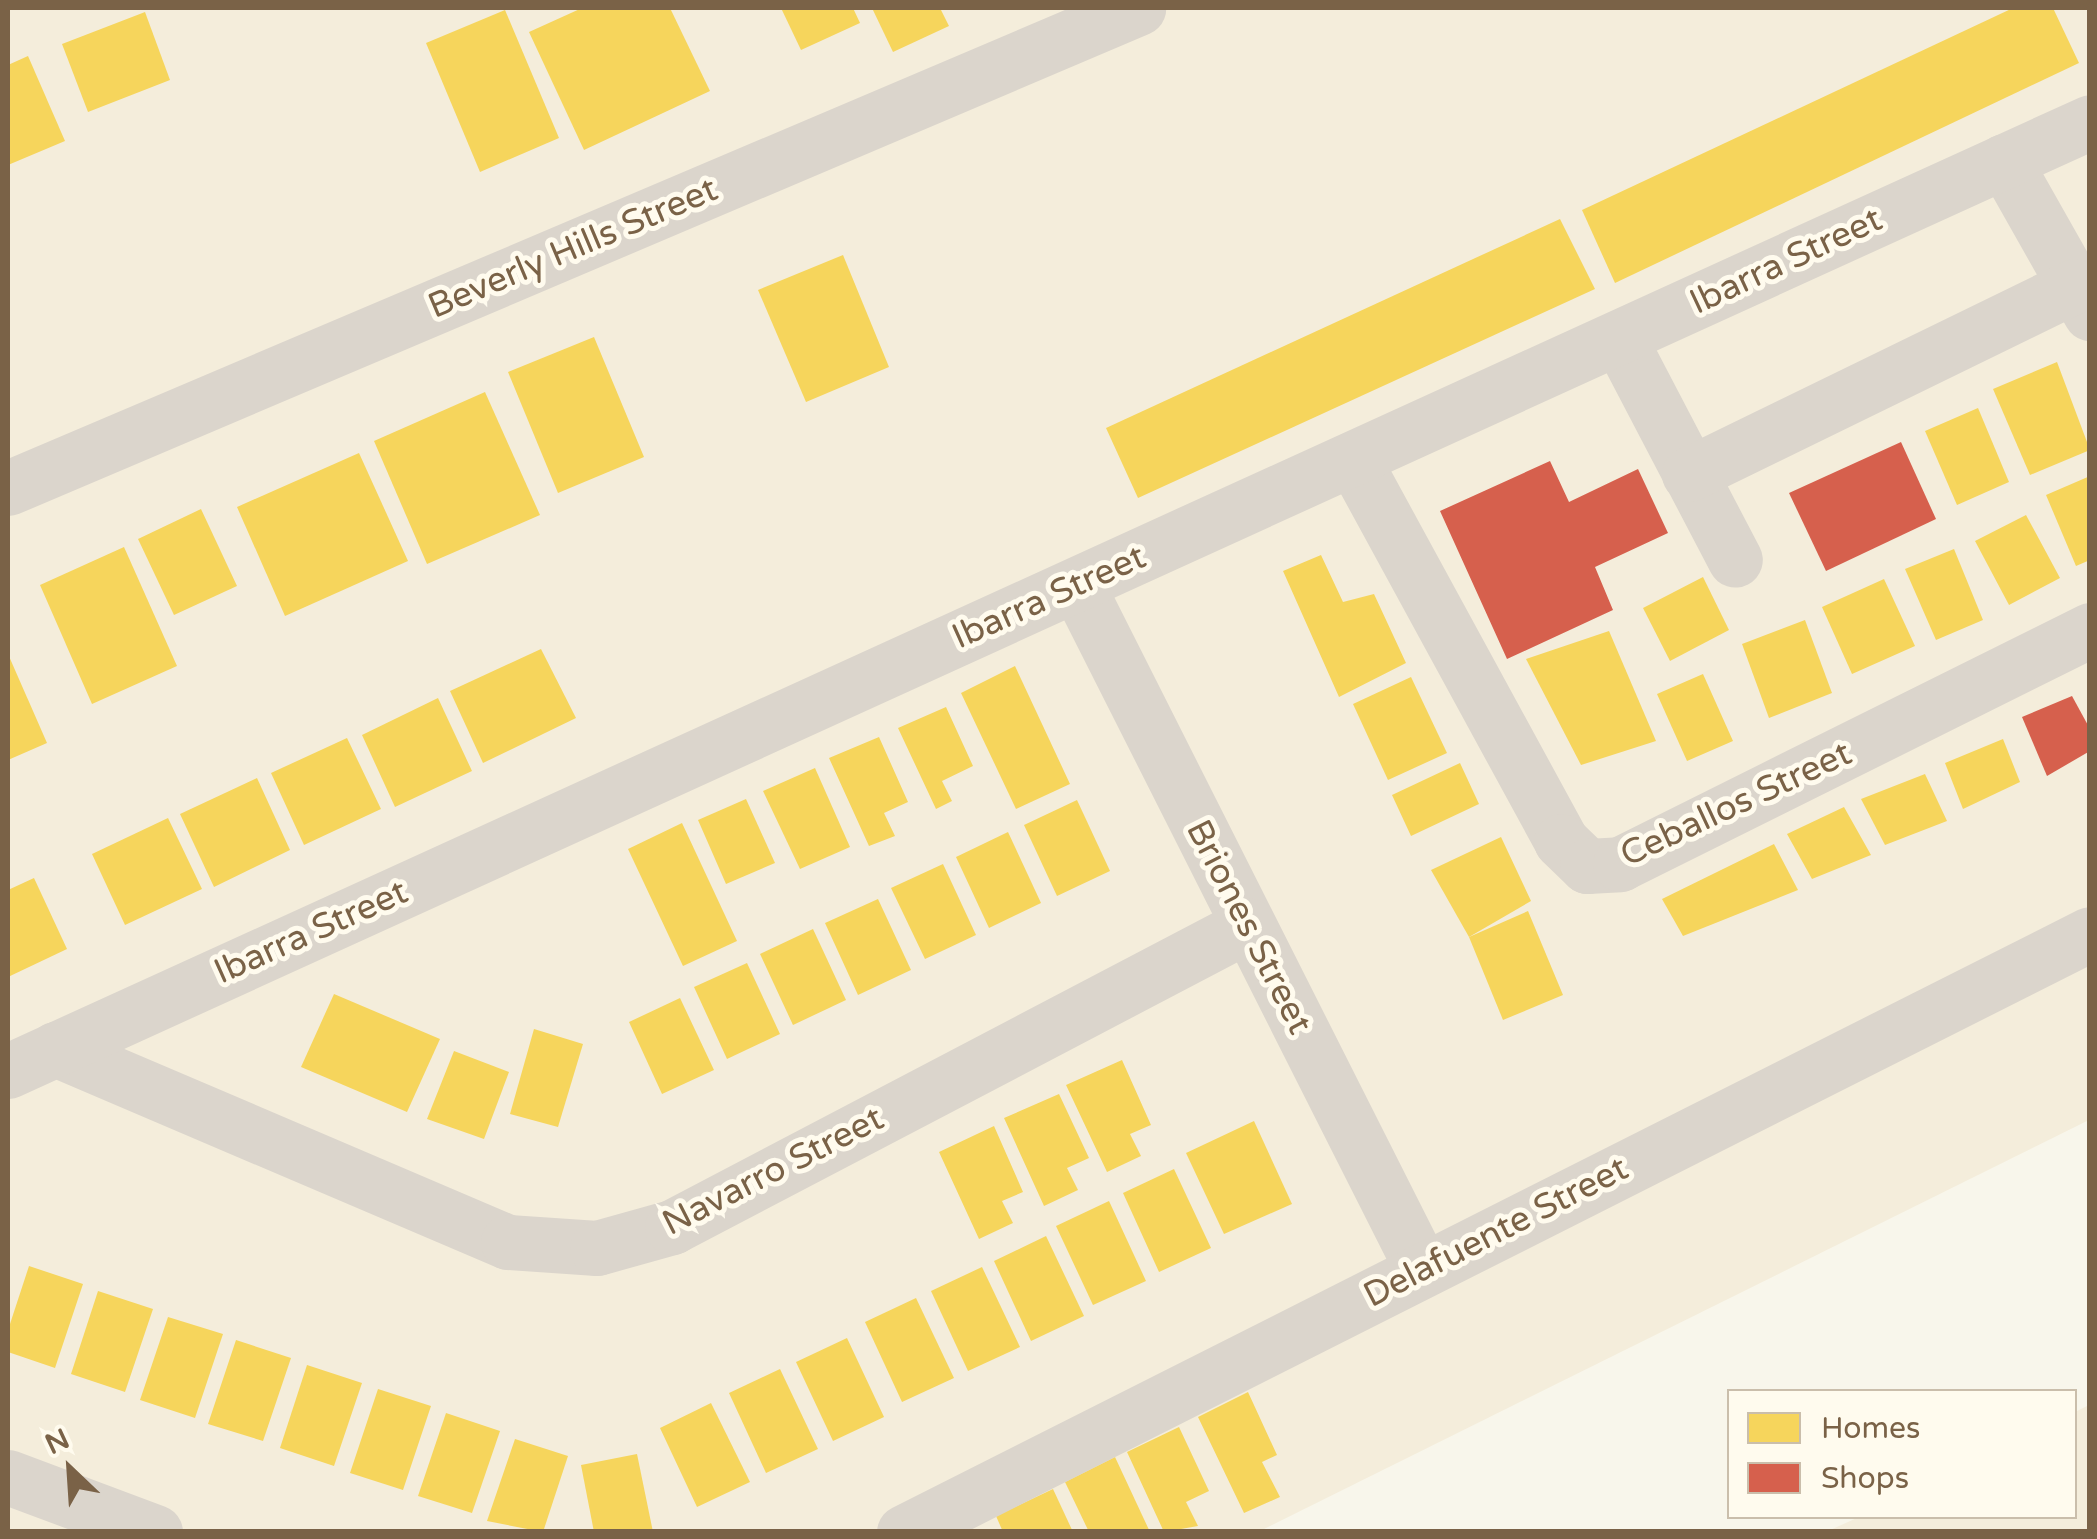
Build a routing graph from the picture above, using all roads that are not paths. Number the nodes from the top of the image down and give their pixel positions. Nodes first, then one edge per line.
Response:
1 (1138, 8) edge
2 (2090, 122) edge
3 (2004, 161) junction
4 (2082, 299) edge
5 (1619, 338) junction
6 (1353, 458) junction
7 (1689, 474) junction
8 (8, 488) edge
9 (1735, 560) dead end
10 (1077, 584) junction
11 (2090, 630) edge
12 (1248, 925) junction
13 (2090, 934) edge
14 (31, 1060) edge
15 (1422, 1269) junction
16 (8, 1476) edge
17 (154, 1532) edge
18 (904, 1532) edge

1 - 8 street, Beverly Hills Street
2 - 3 street, Ibarra Street
3 - 4 street
3 - 5 street, Ibarra Street
4 - 7 street
5 - 6 street, Ibarra Street
5 - 7 street
6 - 10 street, Ibarra Street
6 - 11 street, Ceballos Street
7 - 9 street
10 - 12 street, Briones Street
10 - 14 street, Ibarra Street
12 - 14 street, Navarro Street
12 - 15 street, Briones Street
13 - 15 street, Delafuente Street
15 - 18 street, Delafuente Street
16 - 17 street

